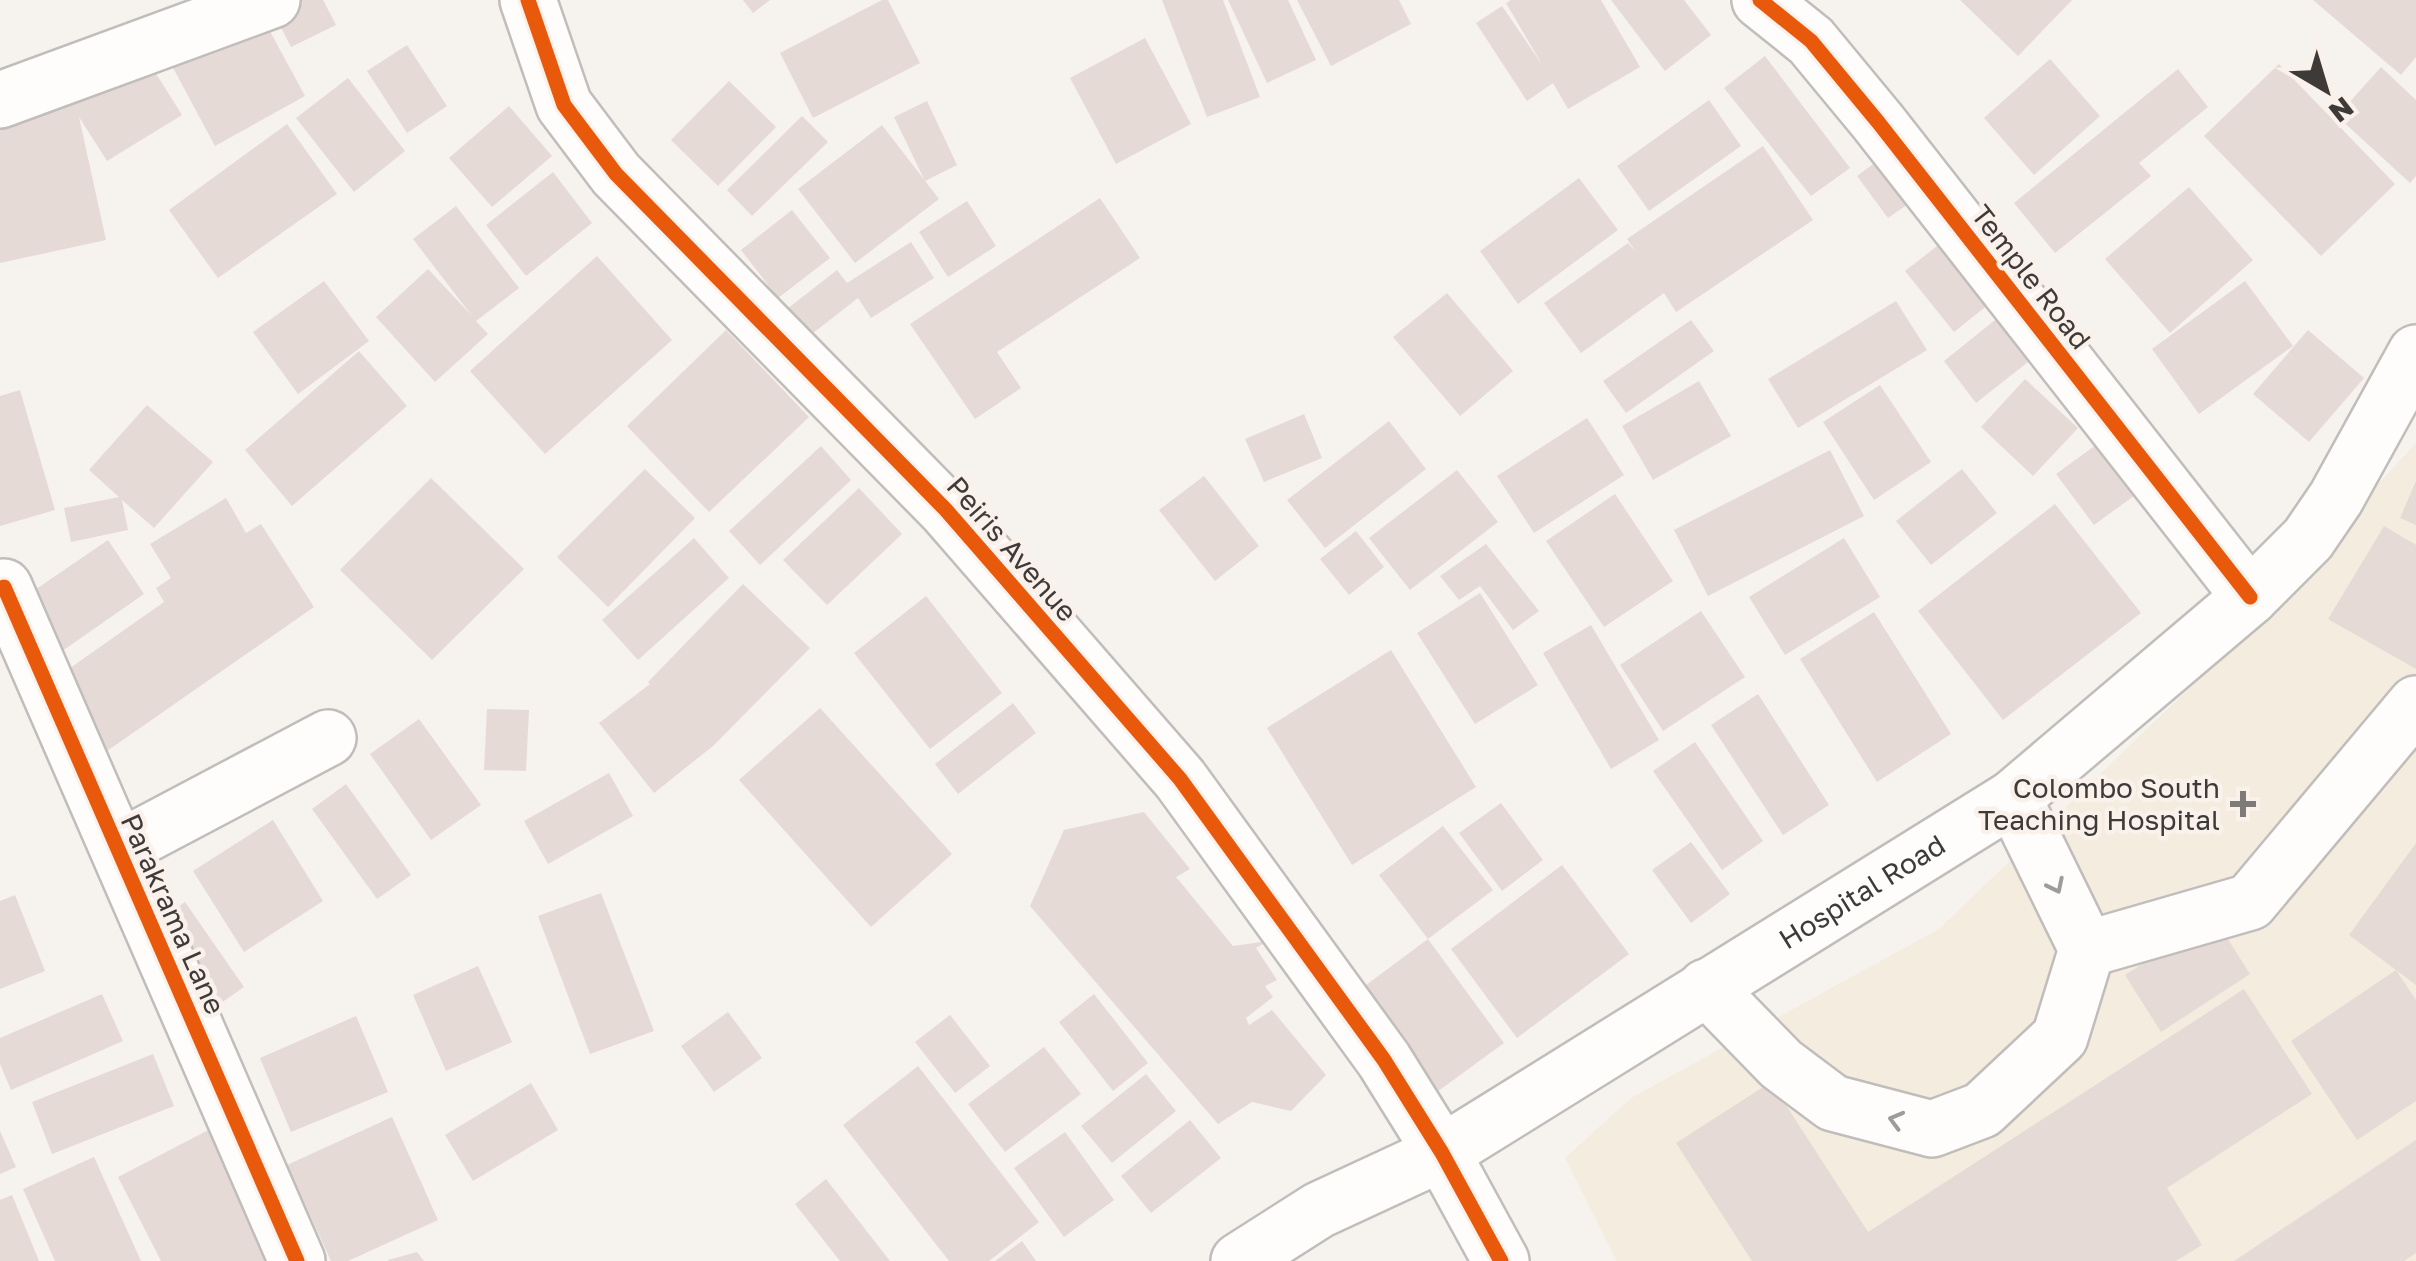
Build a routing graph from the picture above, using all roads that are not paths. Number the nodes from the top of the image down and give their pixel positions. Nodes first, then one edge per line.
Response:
1 (272, 0) edge
2 (528, 0) edge
3 (1760, 0) edge
4 (0, 100) edge
5 (2414, 363) edge
6 (4, 587) dead end
7 (2250, 596) junction
8 (2416, 704) edge
9 (328, 738) dead end
10 (2014, 798) junction
11 (118, 849) junction
12 (2087, 949) junction
13 (1706, 987) junction
14 (1442, 1153) junction
15 (297, 1261) edge
16 (1241, 1261) edge
17 (1501, 1261) edge

1 - 4 street
2 - 14 street, Peiris Avenue
3 - 7 street, Temple Road
5 - 7 street, Hospital Road
6 - 11 street, Parakrama Lane
7 - 10 street, Hospital Road
8 - 12 street
9 - 11 street
10 -> 12 street
10 - 13 street, Hospital Road
11 - 15 street, Parakrama Lane
12 -> 13 street
13 - 14 street, Hospital Road
14 - 16 street, Hospital Road
14 - 17 street, Peiris Avenue

